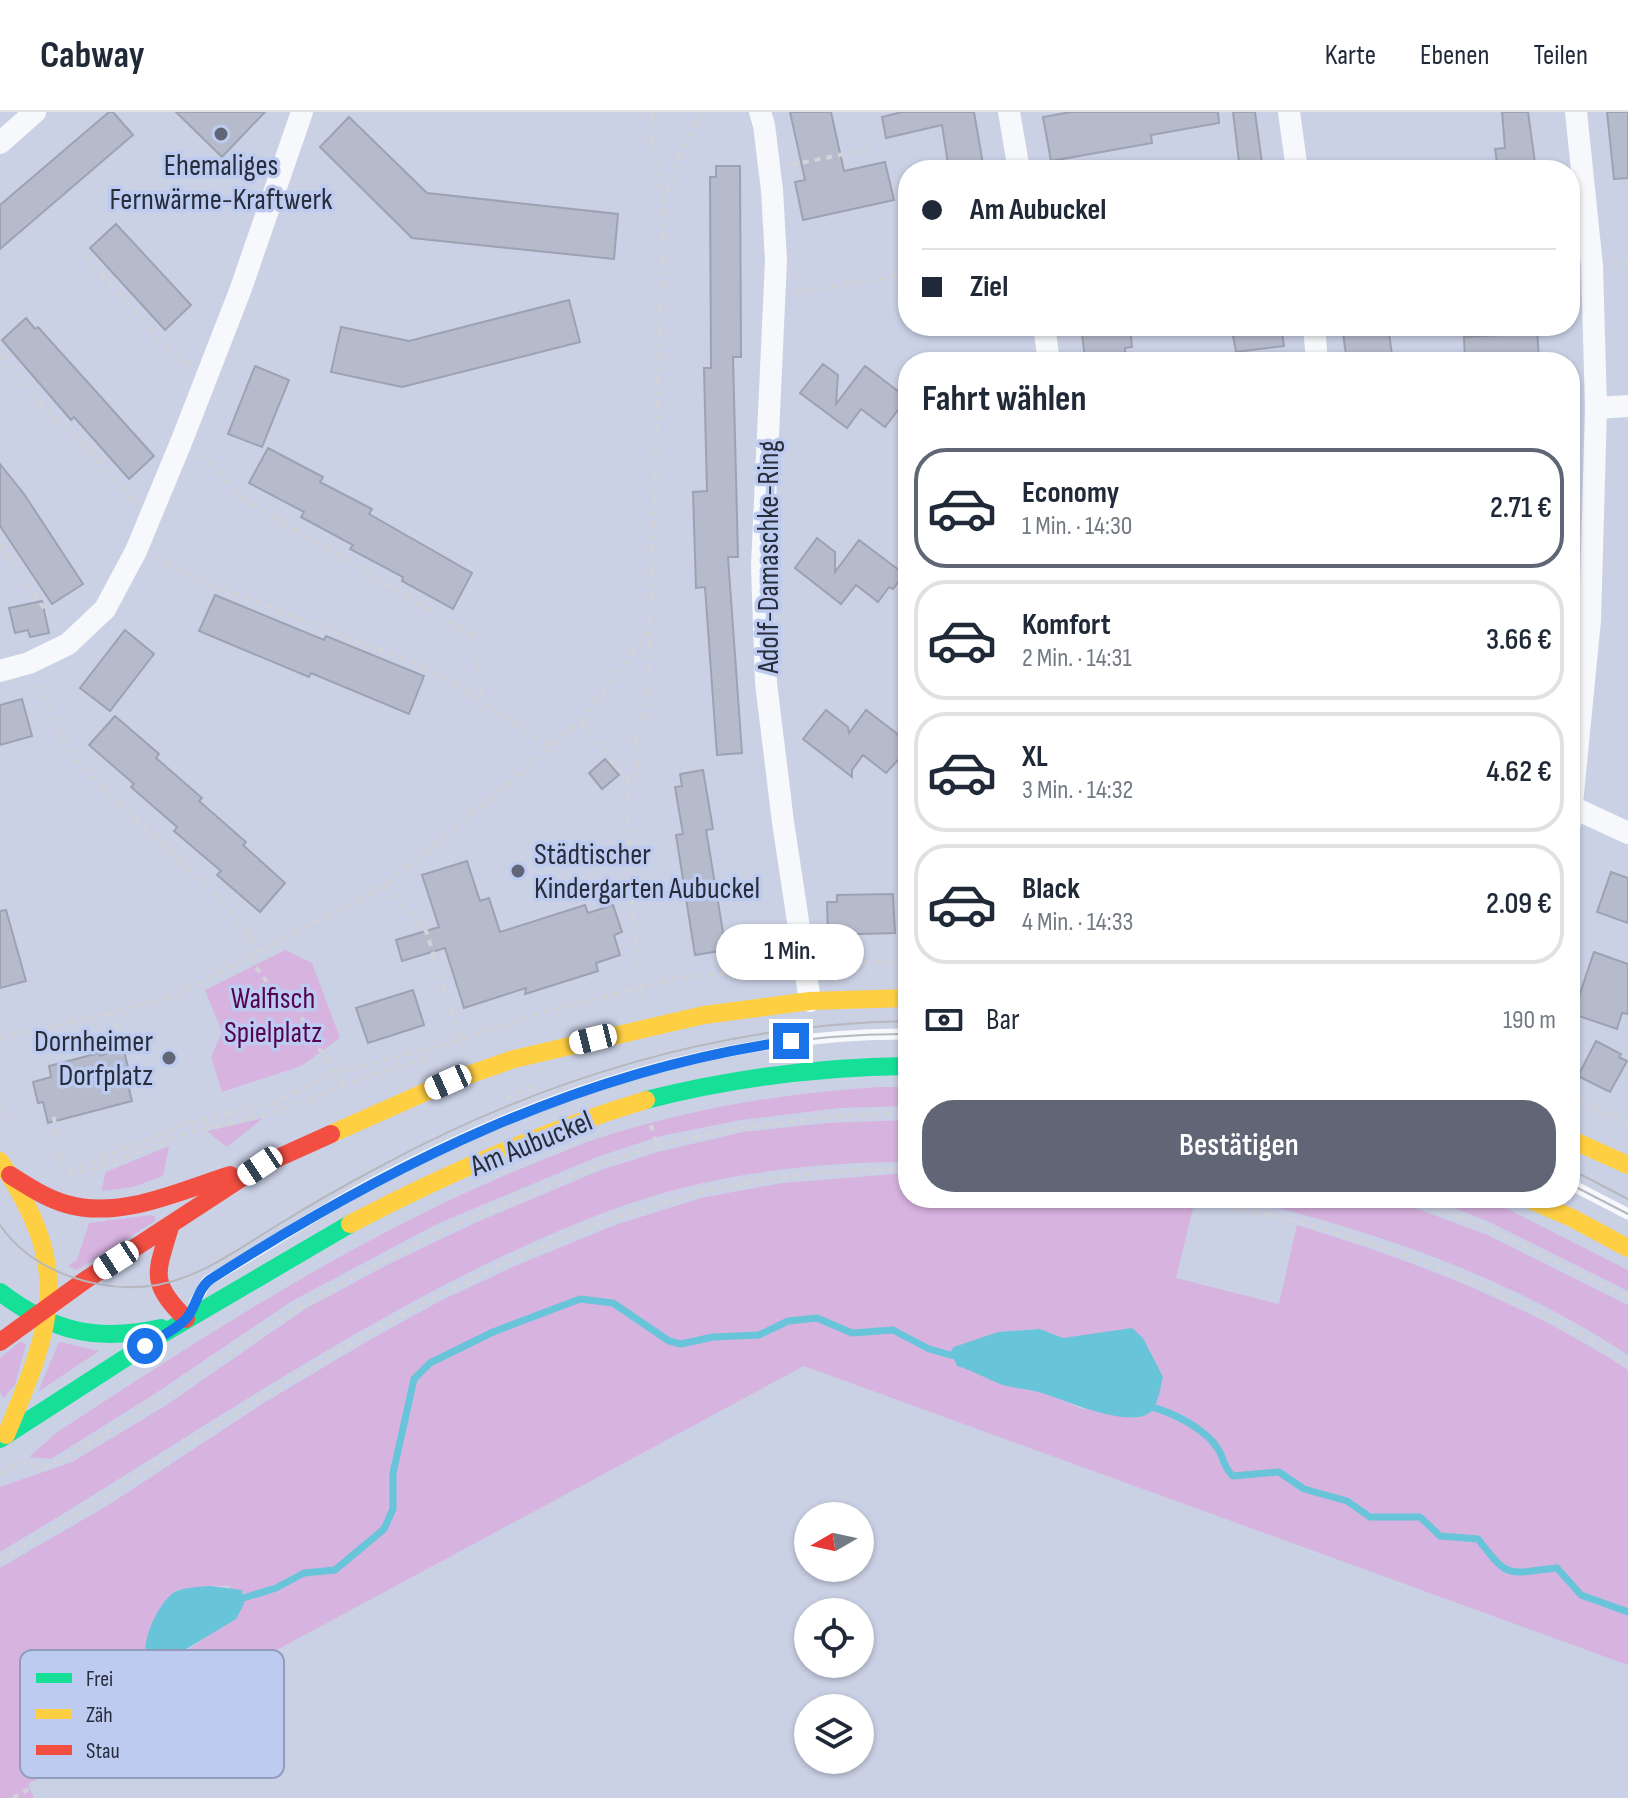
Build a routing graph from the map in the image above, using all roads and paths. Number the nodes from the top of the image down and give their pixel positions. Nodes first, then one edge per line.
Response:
1 (35, 112) edge
2 (302, 112) edge
3 (653, 112) edge
4 (704, 112) edge
5 (760, 112) edge
6 (1009, 112) edge
7 (1289, 112) edge
8 (1576, 112) edge
9 (0, 143) edge
10 (873, 148) dead end
11 (1017, 160) edge
12 (1296, 160) edge
13 (770, 169) junction
14 (664, 200) junction
15 (85, 256) dead end
16 (898, 276) edge
17 (774, 297) junction
18 (0, 355) edge
19 (205, 380) junction
20 (1628, 406) edge
21 (1596, 408) junction
22 (182, 440) junction
23 (148, 519) junction
24 (0, 544) edge
25 (136, 551) junction
26 (651, 629) junction
27 (68, 644) junction
28 (29, 663) junction
29 (0, 671) edge
30 (479, 700) junction
31 (581, 721) junction
32 (1580, 722) edge
33 (552, 748) junction
34 (628, 780) junction
35 (1580, 816) edge
36 (1628, 833) edge
37 (384, 885) junction
38 (261, 952) junction
39 (249, 958) junction
40 (898, 998) edge
41 (643, 1001) dead end
42 (810, 1001) junction
43 (112, 1013) junction
44 (898, 1034) edge
45 (0, 1038) edge
46 (158, 1038) dead end
47 (465, 1052) dead end
48 (898, 1066) edge
49 (343, 1085) dead end
50 (1580, 1101) edge
51 (898, 1113) edge
52 (54, 1117) dead end
53 (649, 1119) dead end
54 (1628, 1123) edge
55 (1580, 1143) edge
56 (657, 1146) junction
57 (1628, 1165) edge
58 (3, 1166) edge
59 (260, 1166) junction
60 (898, 1170) edge
61 (62, 1174) dead end
62 (1580, 1189) edge
63 (1239, 1208) edge
64 (1438, 1208) edge
65 (1549, 1208) edge
66 (1628, 1214) edge
67 (170, 1227) junction
68 (1628, 1248) edge
69 (0, 1292) edge
70 (1628, 1297) edge
71 (43, 1315) junction
72 (186, 1319) junction
73 (0, 1342) edge
74 (1628, 1366) edge
75 (3, 1437) edge
76 (28, 1454) dead end
77 (20, 1463) junction
78 (0, 1474) edge
79 (0, 1560) edge
80 (32, 1787) dead end
81 (13, 1798) edge

1 - 9 street
2 - 19 street
3 - 14 path
4 - 14 path
5 - 13 street, Adolf-Damaschke-Ring
6 - 11 street
7 - 12 street
8 - 21 street
10 - 13 path
13 - 17 street, Adolf-Damaschke-Ring
14 - 26 path
15 - 19 path
16 - 17 path
17 - 42 street, Adolf-Damaschke-Ring
18 - 23 path
19 - 22 street
20 - 21 street
21 - 32 street
22 - 23 street
22 - 30 path
23 - 25 street
24 - 27 path
25 - 27 street
25 - 30 path
26 - 31 path
26 - 34 path
27 - 28 street
28 - 29 street
28 - 38 path
30 - 33 path
31 - 33 path
31 - 34 path
33 - 37 path
34 - 41 path
35 - 36 street
37 - 38 path
37 - 47 path
38 - 39 path
39 - 43 path
39 - 49 path
40 - 42 main road
42 - 59 main road
43 - 45 path
43 - 46 path
44 - 72 lane
48 - 72 main road, Am Aubuckel
50 - 54 path
51 - 56 path
52 - 61 path
53 - 56 path
55 - 57 main road
56 - 77 path
58 - 59 main road
58 - 71 main road
59 - 67 main road
60 - 79 path
62 - 66 lane
63 - 74 path
64 - 70 path
65 - 68 main road
67 - 71 main road
67 - 72 main road
69 - 71 main road
71 - 72 main road, Am Aubuckel
71 - 73 main road
71 - 75 main road
72 - 75 main road, Am Aubuckel
76 - 77 path
77 - 78 path
80 - 81 path

